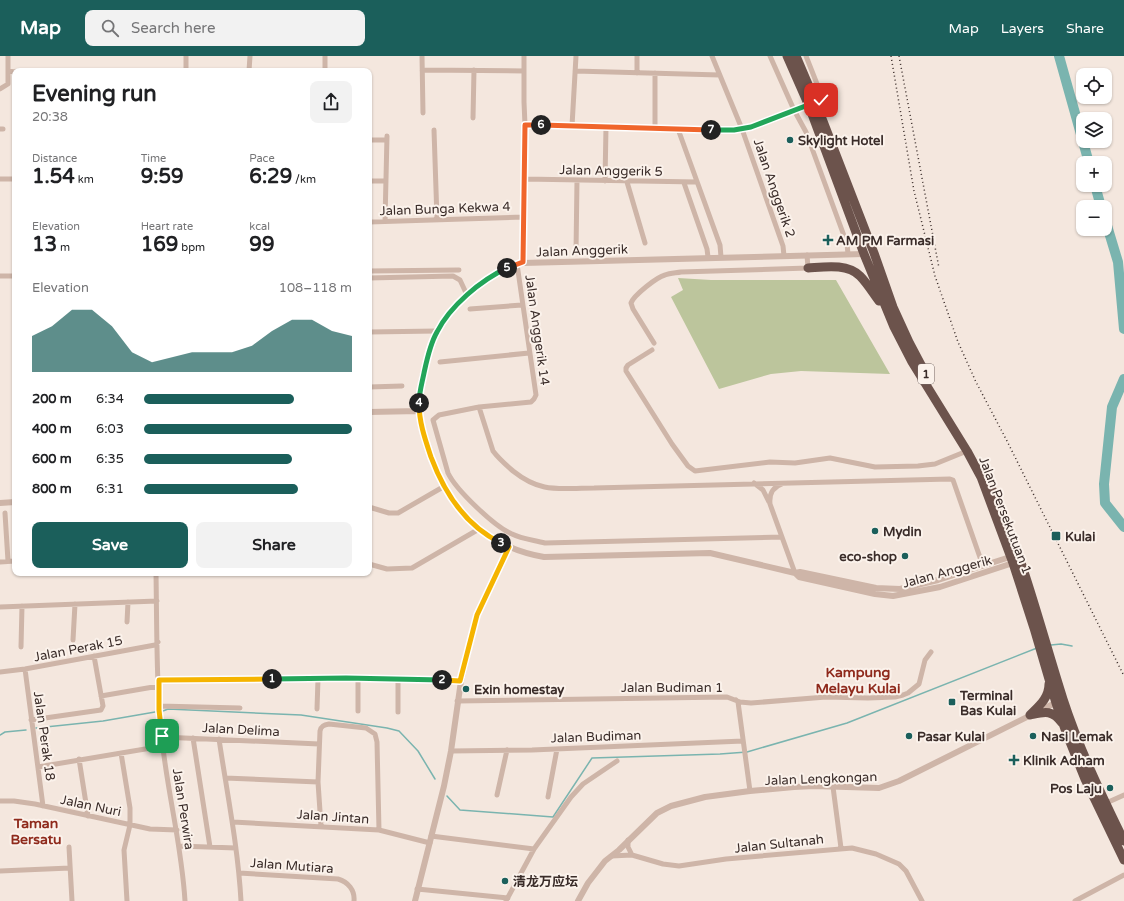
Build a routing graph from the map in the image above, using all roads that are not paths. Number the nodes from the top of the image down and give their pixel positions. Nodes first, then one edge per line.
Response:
1 (8, 56) edge
2 (186, 56) edge
3 (250, 56) edge
4 (325, 56) edge
5 (422, 56) edge
6 (524, 56) edge
7 (576, 56) edge
8 (637, 56) edge
9 (712, 56) edge
10 (770, 56) edge
11 (787, 56) edge
12 (796, 56) edge
13 (806, 56) edge
14 (186, 68) edge
15 (250, 68) edge
16 (325, 68) edge
17 (422, 70) junction
18 (474, 70) junction
19 (8, 71) junction
20 (524, 71) junction
21 (575, 71) junction
22 (12, 72) edge
23 (637, 73) junction
24 (655, 73) junction
25 (720, 75) junction
26 (0, 89) edge
27 (813, 104) junction
28 (794, 110) junction
29 (423, 113) dead end
30 (473, 118) dead end
31 (525, 125) junction
32 (572, 126) junction
33 (606, 127) junction
34 (655, 128) junction
35 (678, 129) junction
36 (742, 129) junction
37 (434, 130) dead end
38 (372, 140) edge
39 (0, 179) edge
40 (12, 179) edge
41 (524, 179) junction
42 (576, 180) junction
43 (372, 181) edge
44 (386, 181) junction
45 (605, 181) junction
46 (627, 182) junction
47 (697, 182) junction
48 (684, 183) junction
49 (523, 216) junction
50 (437, 219) junction
51 (385, 221) junction
52 (372, 222) edge
53 (645, 243) dead end
54 (576, 252) dead end
55 (848, 254) junction
56 (864, 254) junction
57 (807, 255) junction
58 (784, 256) junction
59 (708, 257) junction
60 (721, 257) junction
61 (520, 263) junction
62 (808, 268) junction
63 (459, 270) dead end
64 (372, 271) edge
65 (0, 276) edge
66 (12, 276) edge
67 (372, 278) edge
68 (467, 295) junction
69 (522, 305) junction
70 (470, 309) dead end
71 (886, 310) junction
72 (437, 331) junction
73 (372, 332) edge
74 (654, 343) dead end
75 (652, 350) dead end
76 (529, 353) junction
77 (440, 362) dead end
78 (402, 386) dead end
79 (372, 387) edge
80 (479, 408) junction
81 (419, 411) junction
82 (372, 412) edge
83 (967, 451) junction
84 (788, 482) junction
85 (754, 483) junction
86 (444, 487) junction
87 (12, 502) edge
88 (0, 503) edge
89 (770, 504) junction
90 (372, 508) edge
91 (5, 513) dead end
92 (479, 529) junction
93 (782, 537) junction
94 (509, 547) junction
95 (1012, 560) junction
96 (8, 561) junction
97 (12, 561) edge
98 (0, 562) edge
99 (372, 565) edge
100 (983, 566) junction
101 (795, 573) junction
102 (156, 576) edge
103 (875, 591) junction
104 (157, 601) junction
105 (128, 602) junction
106 (75, 604) junction
107 (22, 606) junction
108 (0, 607) edge
109 (127, 622) dead end
110 (73, 640) dead end
111 (158, 642) junction
112 (1042, 642) junction
113 (21, 647) dead end
114 (931, 652) dead end
115 (1045, 655) junction
116 (94, 656) junction
117 (24, 669) junction
118 (0, 672) edge
119 (318, 678) junction
120 (358, 678) junction
121 (398, 679) junction
122 (460, 681) junction
123 (159, 683) junction
124 (1050, 683) junction
125 (101, 696) junction
126 (735, 700) junction
127 (457, 701) junction
128 (1060, 701) junction
129 (240, 708) dead end
130 (317, 710) dead end
131 (159, 711) junction
132 (358, 711) dead end
133 (398, 712) dead end
134 (1030, 715) junction
135 (31, 720) junction
136 (1066, 732) junction
137 (162, 736) junction
138 (192, 738) junction
139 (220, 739) junction
140 (743, 741) junction
141 (319, 744) junction
142 (163, 746) junction
143 (557, 749) junction
144 (507, 750) junction
145 (451, 751) junction
146 (121, 753) junction
147 (79, 759) junction
148 (617, 761) dead end
149 (38, 767) junction
150 (225, 778) junction
151 (318, 782) junction
152 (833, 787) junction
153 (750, 791) junction
154 (496, 795) dead end
155 (1124, 795) edge
156 (548, 797) dead end
157 (0, 801) edge
158 (1102, 805) junction
159 (43, 806) junction
160 (88, 816) junction
161 (233, 822) junction
162 (130, 825) junction
163 (321, 826) junction
164 (177, 830) junction
165 (379, 830) junction
166 (431, 836) junction
167 (628, 840) junction
168 (1124, 841) edge
169 (430, 844) junction
170 (179, 846) junction
171 (69, 847) dead end
172 (210, 847) junction
173 (236, 848) junction
174 (841, 848) junction
175 (534, 849) junction
176 (632, 855) junction
177 (611, 856) junction
178 (1124, 860) edge
179 (70, 868) junction
180 (0, 871) edge
181 (239, 873) junction
182 (1124, 875) edge
183 (417, 889) junction
184 (507, 900) edge
185 (72, 901) edge
186 (128, 901) edge
187 (185, 901) edge
188 (241, 901) edge
189 (354, 901) edge
190 (415, 901) edge
191 (578, 901) edge
192 (922, 901) edge
193 (1075, 901) edge

1 - 19 street
2 - 14 street
3 - 15 street
4 - 16 street
5 - 17 street
6 - 20 street, Jalan Anggerik 14
7 - 21 street
8 - 23 street
9 - 25 street, Jalan Anggerik 2
10 - 28 street
11 - 27 highway, Jalan Persekutuan 1 / 1
12 - 27 highway, Jalan Persekutuan 1 / 1
13 - 27 street
17 - 18 street
17 - 29 street
18 - 20 street
18 - 30 street
19 - 22 street
19 - 26 street
20 - 31 street, Jalan Anggerik 14
21 - 23 street
21 - 32 street
23 - 24 street
24 - 25 street
24 - 34 street
25 - 36 street, Jalan Anggerik 2
27 - 28 street
27 - 56 highway, Jalan Persekutuan 1 / 1
27 - 112 highway, Jalan Persekutuan 1 / 1
28 - 36 street
28 - 55 street
31 - 32 street
31 - 41 street, Jalan Anggerik 14
32 - 33 street
33 - 34 street
33 - 45 street
34 - 35 street
35 - 36 street
35 - 47 street
36 - 58 street, Jalan Anggerik 2
37 - 50 street
38 - 44 street
39 - 40 street
41 - 42 street, Jalan Anggerik 5
41 - 49 street, Jalan Anggerik 14
42 - 45 street, Jalan Anggerik 5
42 - 54 street
43 - 44 street
44 - 51 street
45 - 46 street, Jalan Anggerik 5
46 - 48 street, Jalan Anggerik 5
46 - 53 street
47 - 48 street, Jalan Anggerik 5
47 - 60 street
48 - 59 street
49 - 50 street, Jalan Bunga Kekwa 4
49 - 61 street, Jalan Anggerik 14
50 - 51 street, Jalan Bunga Kekwa 4
51 - 52 street, Jalan Bunga Kekwa 4
55 - 56 street, Jalan Anggerik
55 - 57 street, Jalan Anggerik
56 - 71 highway, Jalan Persekutuan 1 / 1
57 - 58 street, Jalan Anggerik
57 - 62 street
58 - 60 street, Jalan Anggerik
59 - 60 street, Jalan Anggerik
59 - 61 street, Jalan Anggerik
61 - 68 street, Jalan Anggerik
61 - 69 street, Jalan Anggerik 14
62 - 71 highway
62 - 74 street
63 - 64 street
65 - 66 street
67 - 68 street
68 - 72 street, Jalan Anggerik
69 - 70 street
69 - 76 street, Jalan Anggerik 14
71 - 83 highway, Jalan Persekutuan 1 / 1
72 - 73 street
72 - 81 street, Jalan Anggerik
75 - 83 street
76 - 77 street
76 - 80 street, Jalan Anggerik 14
78 - 79 street
80 - 85 street
80 - 93 street
81 - 82 street
81 - 86 street, Jalan Anggerik
83 - 95 highway, Jalan Persekutuan 1 / 1
84 - 85 street
84 - 89 street
84 - 100 street
85 - 89 street
86 - 90 street
86 - 92 street, Jalan Anggerik
87 - 88 street
89 - 93 street
91 - 96 street
92 - 94 street, Jalan Anggerik
92 - 99 street
93 - 101 street
94 - 101 street, Jalan Anggerik
94 - 122 street
95 - 100 street, Jalan Anggerik
95 - 103 street, Jalan Anggerik
95 - 112 highway, Jalan Persekutuan 1 / 1
96 - 97 street
96 - 98 street
100 - 103 street, Jalan Anggerik
101 - 103 street, Jalan Anggerik
102 - 104 street, Jalan Perwira
104 - 105 street
104 - 111 street, Jalan Perwira
105 - 106 street
105 - 109 street
106 - 107 street
106 - 110 street
107 - 108 street
107 - 113 street
111 - 116 street, Jalan Perak 15
111 - 123 street, Jalan Perwira
112 - 115 highway, Jalan Persekutuan 1 / 1
114 - 126 street, Jalan Budiman 1
115 - 124 highway, Jalan Persekutuan 1 / 1
115 - 128 highway, Jalan Persekutuan 1 / 1
116 - 117 street, Jalan Perak 15
116 - 125 street
117 - 118 street, Jalan Perak 15
117 - 135 street, Jalan Perak 18
119 - 120 street
119 - 123 street
119 - 130 street
120 - 121 street
120 - 132 street
121 - 122 street
121 - 133 street
122 - 127 street
123 - 125 street
123 - 131 street, Jalan Perwira
124 - 128 highway, Jalan Persekutuan 1 / 1
124 - 134 highway
125 - 135 street
126 - 127 street, Jalan Budiman 1
126 - 140 street
127 - 145 street
128 - 134 street, Jalan Lengkongan
128 - 136 highway, Jalan Persekutuan 1 / 1
128 - 158 highway, Jalan Persekutuan 1 / 1
129 - 131 street
131 - 137 street, Jalan Perwira
134 - 136 highway
134 - 152 street, Jalan Lengkongan
135 - 149 street, Jalan Perak 18
136 - 158 highway, Jalan Persekutuan 1 / 1
137 - 138 street, Jalan Delima
137 - 142 street, Jalan Perwira
138 - 139 street, Jalan Delima
138 - 172 street
139 - 141 street, Jalan Delima
139 - 150 street
140 - 143 street, Jalan Budiman
140 - 153 street
141 - 151 street
141 - 165 street
142 - 146 street
142 - 164 street, Jalan Perwira
143 - 144 street, Jalan Budiman
143 - 156 street
144 - 145 street, Jalan Budiman
144 - 154 street
145 - 166 street
146 - 147 street
146 - 162 street
147 - 149 street
147 - 160 street
148 - 175 street
149 - 159 street, Jalan Perak 18
150 - 151 street
150 - 161 street
151 - 163 street
152 - 153 street, Jalan Lengkongan
152 - 174 street
153 - 167 street, Jalan Lengkongan
155 - 158 street
157 - 159 street, Jalan Nuri
158 - 168 highway, Jalan Persekutuan 1 / 1
158 - 178 highway, Jalan Persekutuan 1 / 1
159 - 160 street, Jalan Nuri
160 - 162 street, Jalan Nuri
161 - 163 street, Jalan Jintan
161 - 173 street
162 - 164 street, Jalan Nuri
162 - 186 street
163 - 165 street, Jalan Jintan
164 - 170 street, Jalan Perwira
165 - 169 street, Jalan Jintan
166 - 169 street
166 - 175 street
167 - 176 street
167 - 177 street, Jalan Lengkongan
169 - 183 street
170 - 172 street
170 - 187 street, Jalan Perwira
171 - 179 street
172 - 173 street
173 - 181 street
174 - 176 street, Jalan Sultanah
174 - 192 street, Jalan Sultanah
175 - 184 street
176 - 177 street, Jalan Sultanah
177 - 191 street, Jalan Lengkongan
179 - 180 street
179 - 185 street
181 - 188 street
181 - 189 street, Jalan Mutiara
182 - 193 street
183 - 184 street
183 - 190 street

